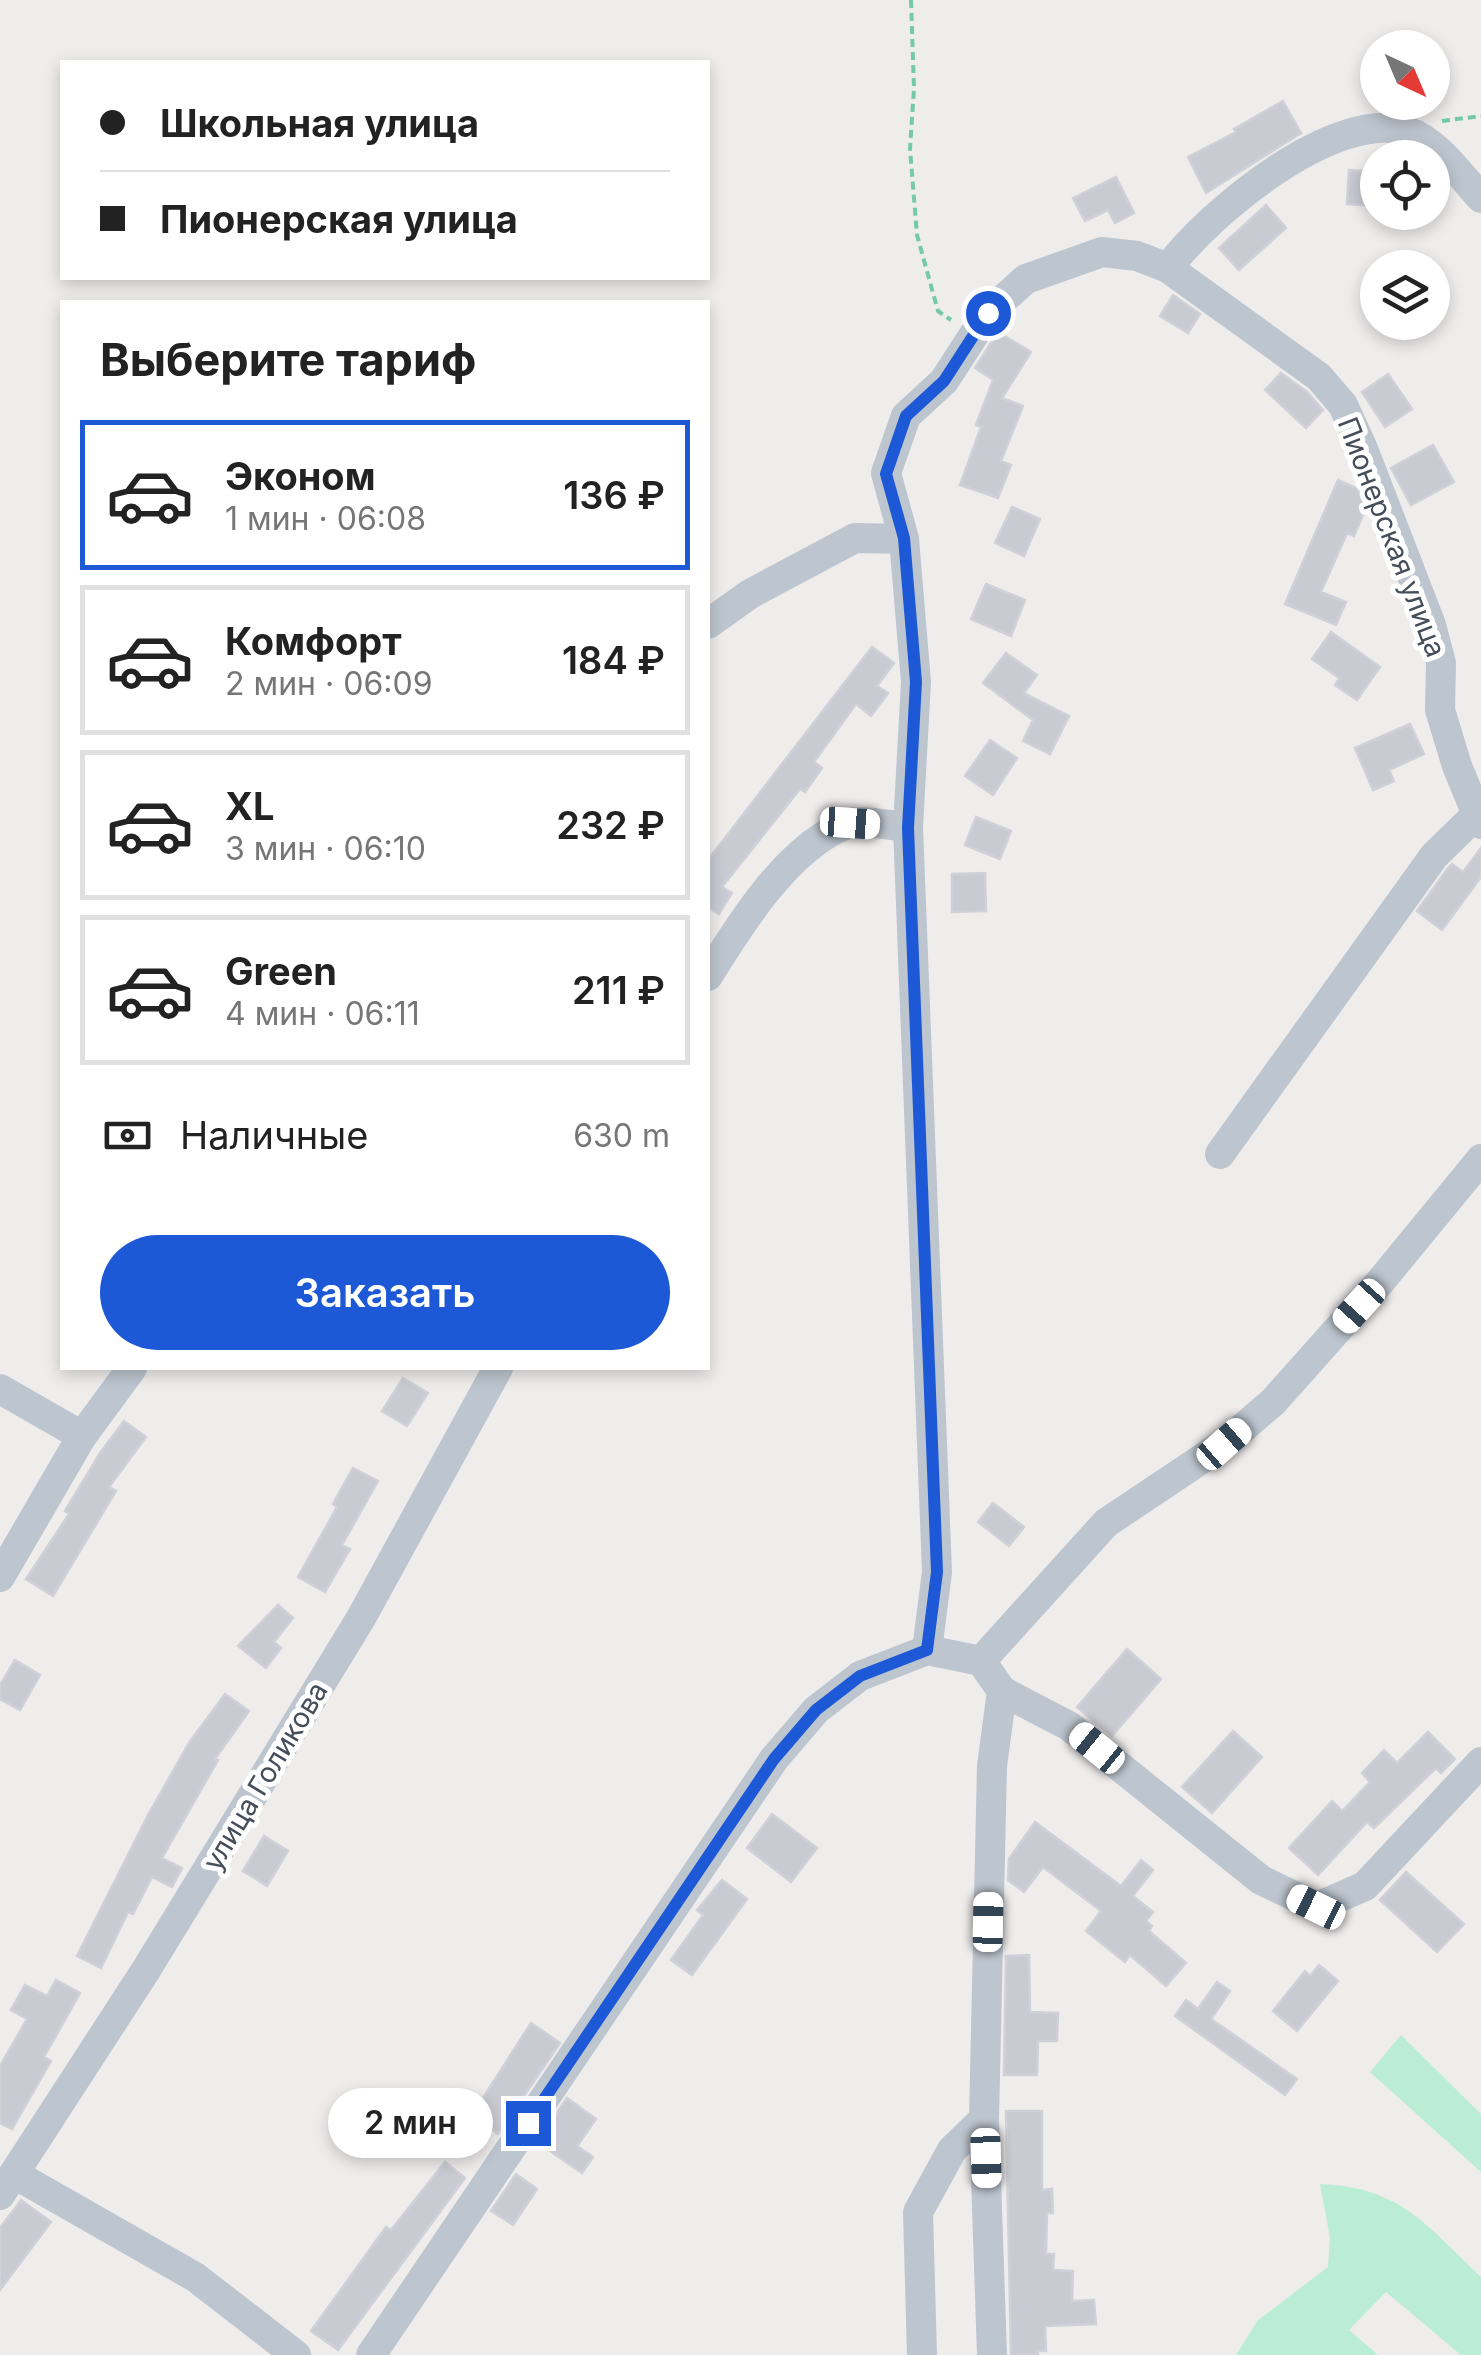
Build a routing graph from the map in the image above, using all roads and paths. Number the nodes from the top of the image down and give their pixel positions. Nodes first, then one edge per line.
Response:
1 (911, 0) edge
2 (1481, 198) edge
3 (1168, 268) junction
4 (973, 336) junction
5 (904, 538) junction
6 (710, 623) edge
7 (1478, 819) edge
8 (908, 828) junction
9 (710, 973) edge
10 (1220, 1154) dead end
11 (1481, 1159) edge
12 (131, 1370) edge
13 (497, 1370) edge
14 (0, 1390) edge
15 (82, 1436) junction
16 (0, 1577) edge
17 (927, 1650) junction
18 (980, 1661) junction
19 (1002, 1691) junction
20 (1481, 1763) edge
21 (984, 2118) junction
22 (8, 2185) edge
23 (296, 2355) edge
24 (371, 2355) edge
25 (922, 2355) edge
26 (992, 2355) edge

1 - 4 path
2 - 3 street
3 - 4 street, Пионерская улица
3 - 7 street, Пионерская улица
4 - 5 street, Пионерская улица
5 - 6 street
5 - 8 street, Пионерская улица
7 - 10 street
8 - 9 street
8 - 17 street, Пионерская улица
11 - 18 street
12 - 15 street
13 - 22 street, улица Голикова
14 - 15 street
15 - 16 street
17 - 18 street
17 - 24 street
18 - 19 street
19 - 20 street
19 - 21 street
21 - 25 street
21 - 26 street
22 - 23 street

